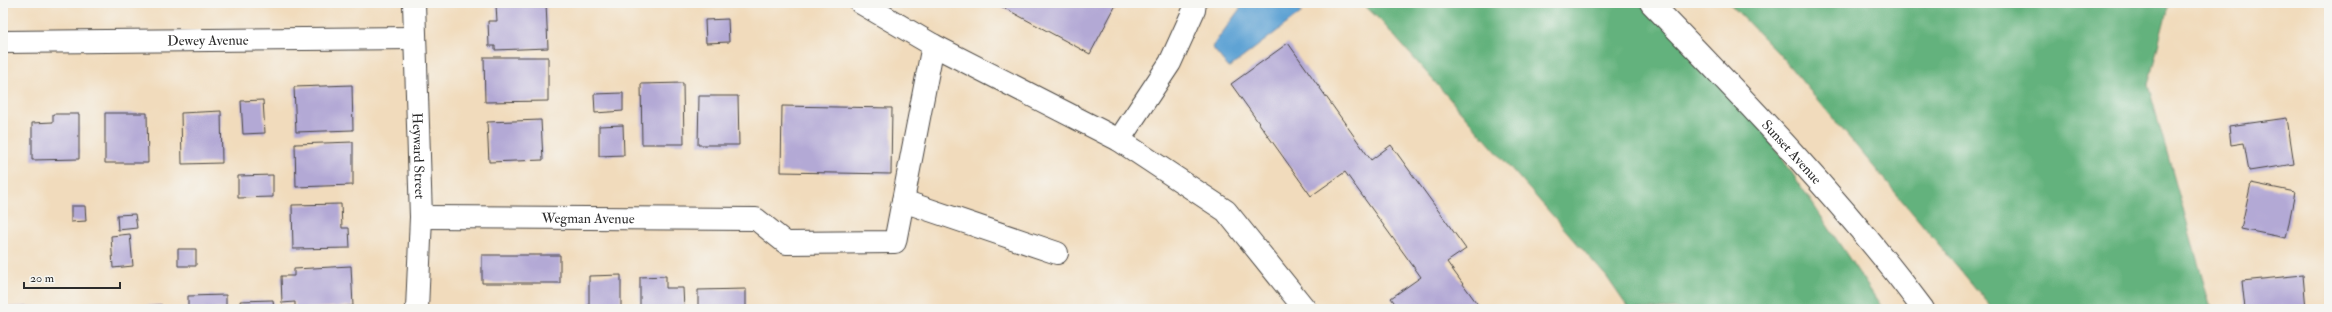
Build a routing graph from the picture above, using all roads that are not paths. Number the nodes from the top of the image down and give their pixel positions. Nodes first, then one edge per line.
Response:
1 (414, 3) edge
2 (861, 3) edge
3 (1195, 3) edge
4 (1651, 3) edge
5 (414, 38) junction
6 (3, 42) edge
7 (933, 45) junction
8 (1119, 140) junction
9 (903, 201) junction
10 (421, 217) junction
11 (1057, 253) dead end
12 (417, 309) edge
13 (1305, 309) edge
14 (1923, 309) edge

1 - 5 street, Heyward Street
2 - 7 street
3 - 8 street
4 - 14 street, Sunset Avenue
5 - 6 street, Dewey Avenue
5 - 10 street, Heyward Street
7 - 8 street
7 - 9 street
8 - 13 street
9 - 10 street, Wegman Avenue
9 - 11 street
10 - 12 street, Heyward Street

